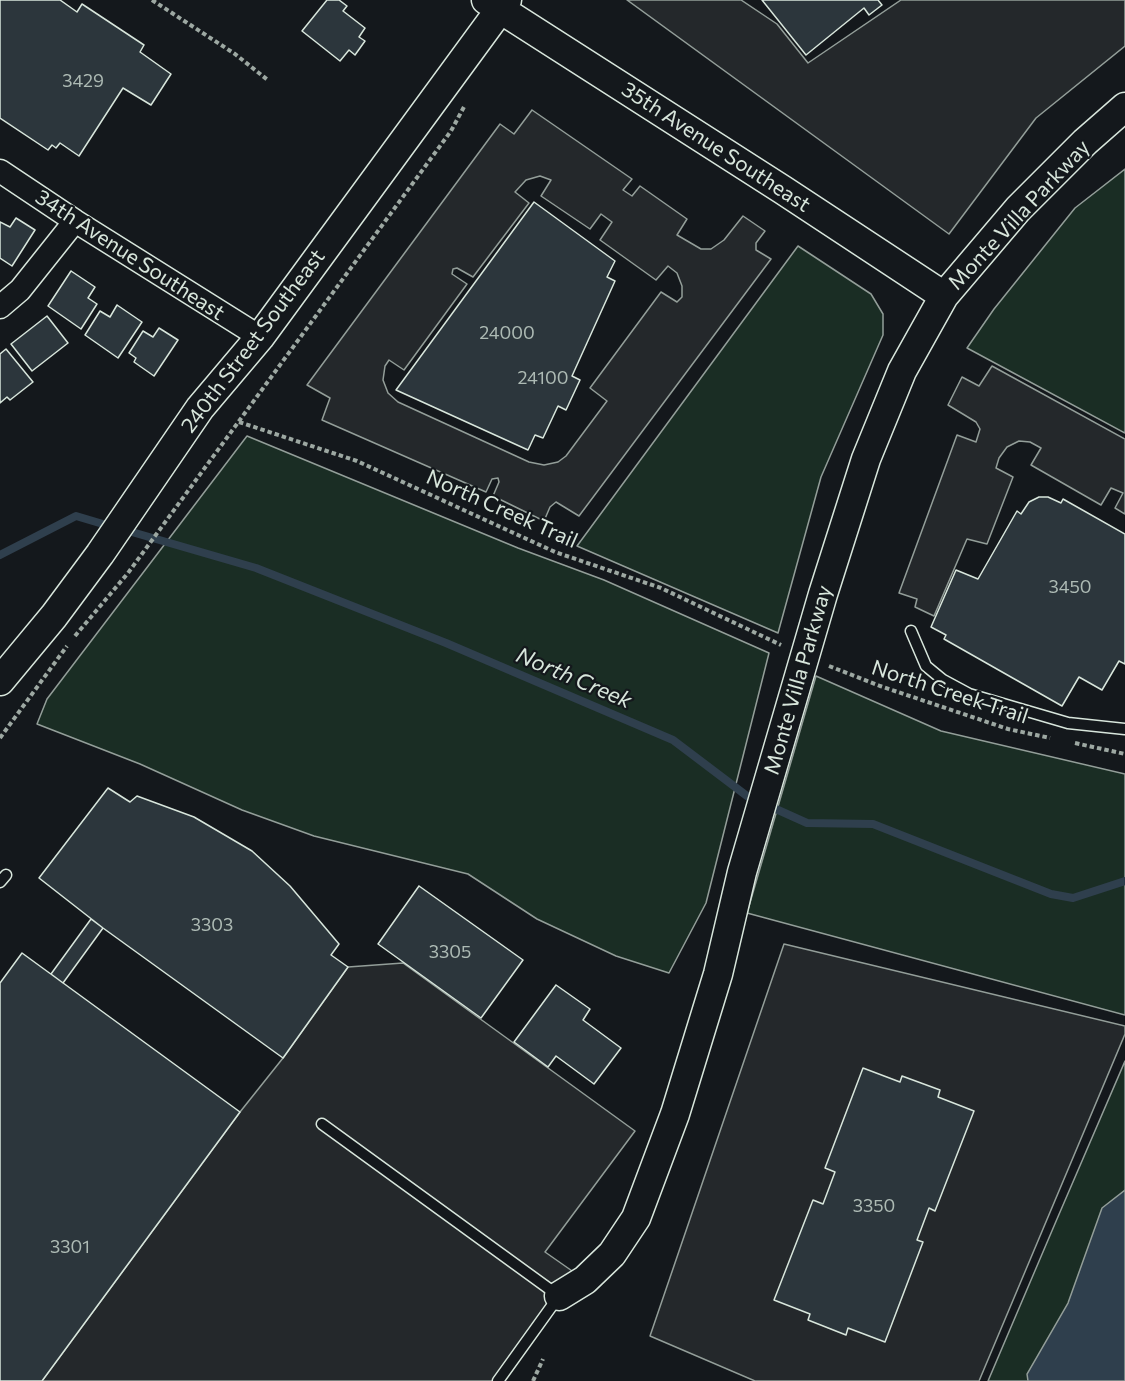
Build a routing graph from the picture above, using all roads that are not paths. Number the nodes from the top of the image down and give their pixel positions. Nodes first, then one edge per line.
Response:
1 (498, 3) edge
2 (1125, 107) edge
3 (0, 171) edge
4 (75, 221) junction
5 (944, 296) junction
6 (0, 307) edge
7 (260, 337) junction
8 (911, 631) dead end
9 (0, 681) edge
10 (1125, 729) edge
11 (322, 1124) dead end
12 (559, 1296) junction
13 (498, 1381) edge

1 - 5 street, 35th Avenue Southeast
1 - 7 street, 240th Street Southeast
2 - 5 street, Monte Villa Parkway
3 - 4 street, 34th Avenue Southeast
4 - 6 street
4 - 7 street, 34th Avenue Southeast
5 - 12 street, Monte Villa Parkway
7 - 9 street, 240th Street Southeast
8 - 10 lane
11 - 12 lane
12 - 13 lane

